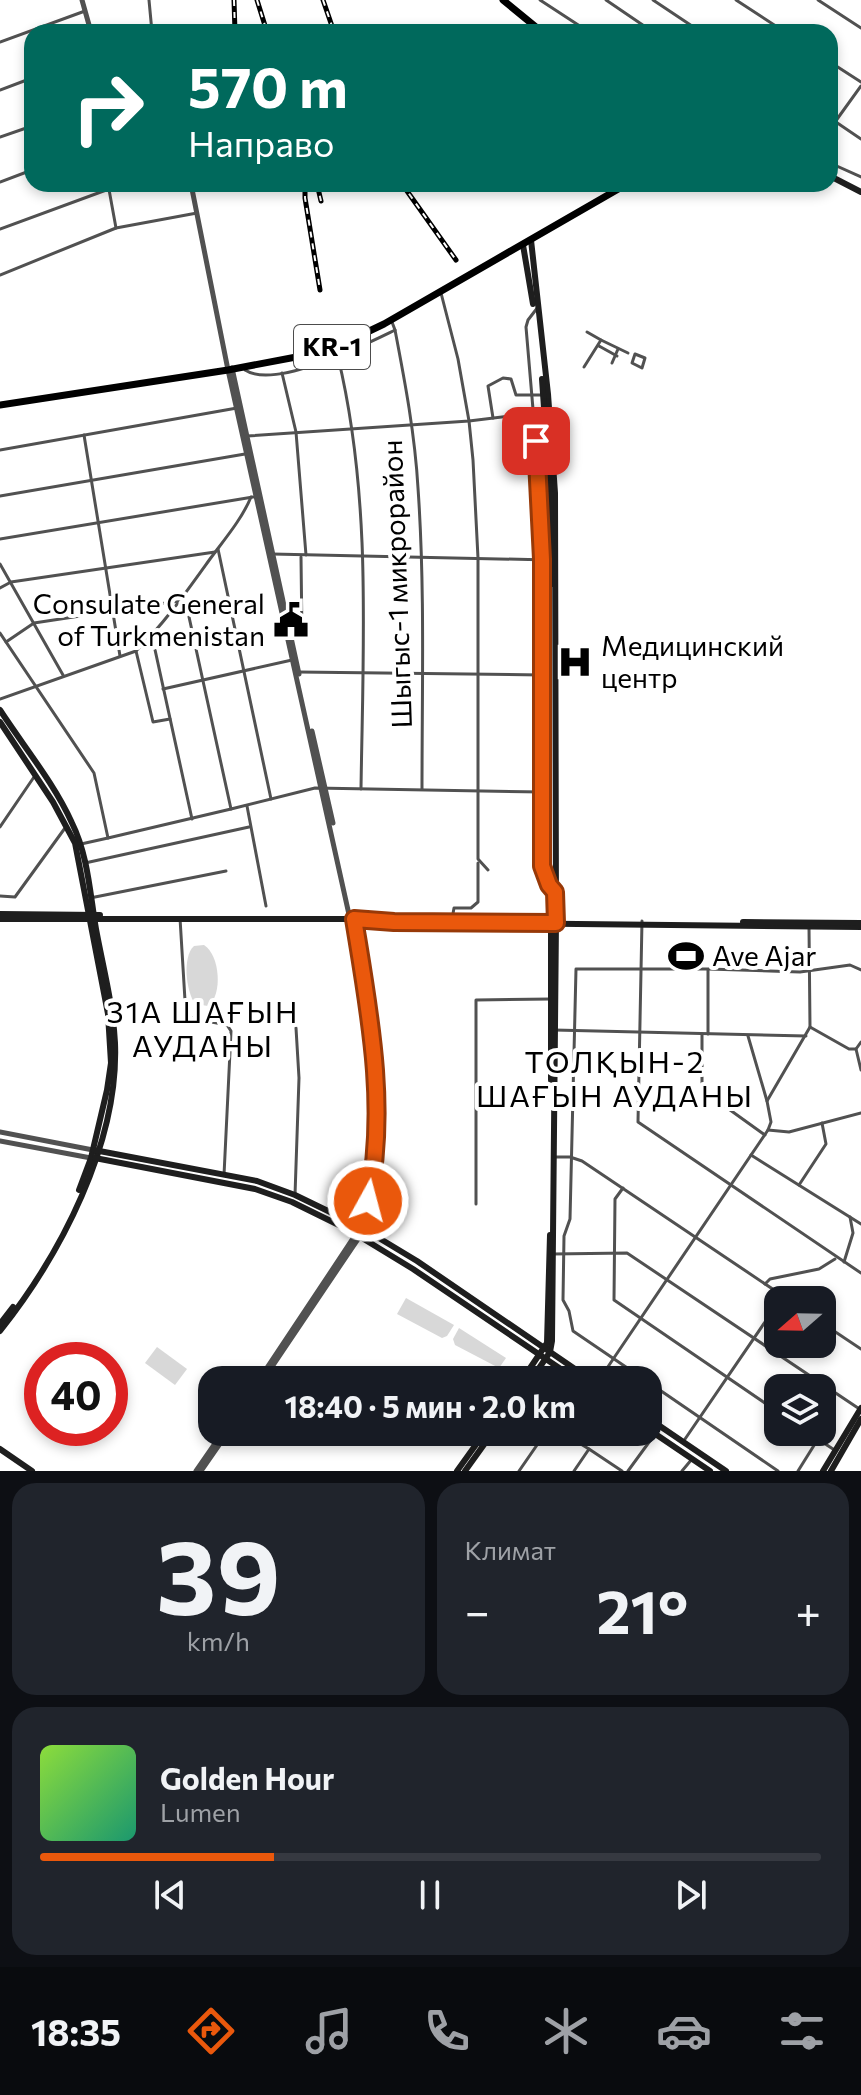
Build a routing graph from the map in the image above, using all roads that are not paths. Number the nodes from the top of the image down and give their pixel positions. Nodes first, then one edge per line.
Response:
1 (82, 0) edge
2 (149, 0) edge
3 (503, 0) edge
4 (540, 0) edge
5 (606, 0) edge
6 (653, 0) edge
7 (736, 0) edge
8 (818, 0) edge
9 (85, 11) junction
10 (49, 24) edge
11 (89, 24) edge
12 (151, 24) edge
13 (532, 24) edge
14 (577, 24) edge
15 (641, 24) edge
16 (689, 24) edge
17 (773, 24) edge
18 (861, 28) edge
19 (24, 33) edge
20 (0, 42) edge
21 (838, 68) edge
22 (24, 81) edge
23 (861, 84) edge
24 (0, 90) edge
25 (838, 118) edge
26 (838, 124) edge
27 (24, 129) edge
28 (0, 137) edge
29 (861, 139) edge
30 (838, 167) edge
31 (24, 173) edge
32 (861, 177) edge
33 (838, 180) edge
34 (0, 182) edge
35 (95, 192) edge
36 (109, 192) edge
37 (193, 192) edge
38 (613, 192) edge
39 (861, 192) edge
40 (197, 213) junction
41 (116, 228) junction
42 (0, 229) edge
43 (531, 240) junction
44 (523, 245) junction
45 (0, 275) edge
46 (441, 292) junction
47 (536, 309) junction
48 (392, 320) junction
49 (395, 330) junction
50 (587, 332) dead end
51 (601, 340) junction
52 (598, 345) junction
53 (618, 349) junction
54 (628, 353) dead end
55 (617, 356) junction
56 (338, 357) junction
57 (612, 363) dead end
58 (584, 367) dead end
59 (232, 371) junction
60 (282, 373) junction
61 (546, 394) junction
62 (532, 396) junction
63 (0, 405) edge
64 (239, 407) junction
65 (534, 413) junction
66 (493, 418) junction
67 (469, 421) junction
68 (412, 423) junction
69 (353, 428) junction
70 (296, 432) junction
71 (84, 434) junction
72 (246, 436) junction
73 (0, 450) edge
74 (249, 453) junction
75 (90, 480) junction
76 (0, 496) edge
77 (256, 496) junction
78 (96, 522) junction
79 (0, 539) edge
80 (217, 550) junction
81 (271, 554) junction
82 (304, 555) junction
83 (422, 556) junction
84 (363, 557) junction
85 (478, 558) junction
86 (542, 559) junction
87 (554, 560) junction
88 (0, 564) edge
89 (105, 568) junction
90 (11, 582) junction
91 (0, 588) edge
92 (184, 594) junction
93 (179, 601) junction
94 (111, 613) junction
95 (34, 623) junction
96 (0, 633) edge
97 (152, 636) junction
98 (302, 637) dead end
99 (6, 642) junction
100 (136, 651) junction
101 (120, 656) junction
102 (294, 660) junction
103 (244, 670) junction
104 (297, 672) junction
105 (362, 673) junction
106 (421, 673) junction
107 (477, 674) junction
108 (63, 675) junction
109 (542, 675) junction
110 (203, 680) junction
111 (35, 686) junction
112 (163, 689) junction
113 (0, 699) edge
114 (0, 710) edge
115 (170, 719) junction
116 (0, 722) edge
117 (8, 728) junction
118 (0, 738) edge
119 (36, 776) junction
120 (324, 788) junction
121 (361, 789) junction
122 (422, 789) junction
123 (478, 790) junction
124 (542, 792) junction
125 (271, 799) junction
126 (247, 806) junction
127 (231, 809) junction
128 (192, 819) junction
129 (70, 823) junction
130 (0, 827) edge
131 (249, 827) junction
132 (108, 838) junction
133 (81, 844) junction
134 (478, 859) junction
135 (85, 863) junction
136 (488, 870) dead end
137 (226, 871) dead end
138 (553, 890) junction
139 (0, 896) edge
140 (90, 898) junction
141 (266, 906) dead end
142 (0, 916) edge
143 (92, 917) junction
144 (352, 917) junction
145 (180, 918) junction
146 (452, 919) junction
147 (554, 922) junction
148 (642, 922) junction
149 (809, 925) junction
150 (861, 925) edge
151 (641, 969) junction
152 (708, 969) junction
153 (861, 970) edge
154 (810, 971) junction
155 (553, 999) junction
156 (810, 1027) junction
157 (296, 1028) dead end
158 (553, 1030) junction
159 (574, 1030) junction
160 (640, 1032) junction
161 (702, 1034) junction
162 (708, 1034) junction
163 (748, 1034) junction
164 (806, 1036) junction
165 (861, 1042) edge
166 (856, 1049) junction
167 (861, 1070) edge
168 (767, 1101) junction
169 (552, 1106) junction
170 (861, 1113) edge
171 (822, 1123) junction
172 (0, 1132) edge
173 (766, 1132) junction
174 (0, 1141) edge
175 (95, 1154) junction
176 (751, 1155) junction
177 (554, 1157) junction
178 (570, 1157) junction
179 (224, 1175) junction
180 (731, 1185) junction
181 (799, 1185) junction
182 (623, 1188) junction
183 (294, 1198) junction
184 (476, 1204) dead end
185 (850, 1217) junction
186 (861, 1224) edge
187 (359, 1231) junction
188 (695, 1236) junction
189 (614, 1253) junction
190 (551, 1254) junction
191 (564, 1254) junction
192 (837, 1257) junction
193 (844, 1262) junction
194 (861, 1273) edge
195 (666, 1279) junction
196 (765, 1284) joint
197 (640, 1318) junction
198 (764, 1323) edge
199 (0, 1324) edge
200 (0, 1331) edge
201 (836, 1332) edge
202 (754, 1338) junction
203 (861, 1349) edge
204 (548, 1350) junction
205 (543, 1357) junction
206 (612, 1358) junction
207 (270, 1366) edge
208 (535, 1366) edge
209 (538, 1366) edge
210 (559, 1366) edge
211 (565, 1366) edge
212 (607, 1366) edge
213 (624, 1366) edge
214 (727, 1378) junction
215 (662, 1392) edge
216 (764, 1403) edge
217 (861, 1409) edge
218 (699, 1417) junction
219 (861, 1419) edge
220 (662, 1428) edge
221 (662, 1439) edge
222 (683, 1442) junction
223 (216, 1446) edge
224 (475, 1446) edge
225 (483, 1446) edge
226 (536, 1446) edge
227 (584, 1446) edge
228 (646, 1446) edge
229 (814, 1446) edge
230 (828, 1446) edge
231 (589, 1449) junction
232 (0, 1450) edge
233 (836, 1451) junction
234 (692, 1459) junction
235 (30, 1471) edge
236 (199, 1471) edge
237 (457, 1471) edge
238 (465, 1471) edge
239 (519, 1471) edge
240 (574, 1471) edge
241 (622, 1471) edge
242 (628, 1471) edge
243 (682, 1471) edge
244 (710, 1471) edge
245 (726, 1471) edge
246 (778, 1471) edge
247 (798, 1471) edge
248 (823, 1471) edge
249 (831, 1471) edge

1 - 9 street
2 - 12 street
3 - 13 main road
4 - 14 street
5 - 15 street
6 - 16 street
7 - 17 street
8 - 18 street
9 - 10 street
9 - 11 street
19 - 20 street
21 - 23 street
22 - 24 street
23 - 25 street
26 - 29 street
27 - 28 street
30 - 32 street
31 - 34 street
33 - 39 main road
35 - 42 street
36 - 41 street
37 - 40 street
38 - 43 main road, KR-1
40 - 41 street
40 - 59 street
41 - 45 street
43 - 44 main road, KR-1
43 - 47 main road
44 - 46 main road, KR-1
44 - 47 main road
46 - 48 main road, KR-1
46 - 67 street
47 - 61 main road
47 - 62 street
48 - 49 street, Шыгыс-1 микрорайон
48 - 59 main road, KR-1
49 - 56 street
49 - 68 street, Шыгыс-1 микрорайон
50 - 51 street
51 - 52 street
51 - 53 street
52 - 55 street
52 - 58 street
53 - 54 street
53 - 55 street
55 - 57 street
56 - 60 street
56 - 69 street
59 - 60 street
59 - 63 main road, KR-1
59 - 64 street
60 - 70 street
61 - 62 street
61 - 87 main road
62 - 65 street
62 - 66 street
64 - 71 street
64 - 72 street
65 - 66 street
65 - 86 street
66 - 67 street
67 - 68 street
67 - 85 street
68 - 69 street
68 - 83 street, Шыгыс-1 микрорайон
69 - 70 street
69 - 84 street
70 - 72 street
70 - 82 street
71 - 73 street
71 - 75 street
72 - 74 street
74 - 75 street
74 - 77 street
75 - 76 street
75 - 78 street
77 - 78 street
77 - 80 street
77 - 81 street
78 - 79 street
78 - 89 street
80 - 89 street
80 - 92 street
80 - 103 street
81 - 82 street
81 - 102 street
82 - 84 street
82 - 98 street
83 - 84 street
83 - 85 street
83 - 106 street, Шыгыс-1 микрорайон
84 - 105 street
85 - 86 street
85 - 107 street
86 - 87 street
86 - 109 street
87 - 138 main road
88 - 90 street
89 - 90 street
89 - 94 street
90 - 91 street
90 - 95 street
92 - 93 street
92 - 110 street
93 - 94 street
93 - 97 street
94 - 95 street
94 - 101 street
95 - 99 street
95 - 108 street
96 - 99 street
97 - 100 street
97 - 112 street
99 - 111 street
100 - 101 street
100 - 115 street
101 - 108 street
102 - 103 street
102 - 104 street
103 - 110 street
103 - 125 street
104 - 105 street
104 - 120 street
105 - 106 street
105 - 121 street
106 - 107 street
106 - 122 street, Шыгыс-1 микрорайон
107 - 109 street
107 - 123 street
108 - 111 street
109 - 124 street
110 - 112 street
110 - 127 street
111 - 113 street
111 - 132 street
112 - 115 street
114 - 117 main road
115 - 128 street
116 - 117 main road
117 - 118 street
117 - 119 main road
117 - 129 main road
119 - 129 main road
119 - 130 street
120 - 121 street
120 - 125 street
120 - 144 street
121 - 122 street
122 - 123 street
123 - 124 street
123 - 134 street
124 - 138 street
125 - 126 street
126 - 127 street
126 - 131 street
127 - 128 street
128 - 132 street
129 - 133 main road
129 - 139 street
129 - 143 main road
131 - 135 street
131 - 141 street
132 - 133 street
133 - 135 main road
134 - 136 street
134 - 146 street
135 - 140 main road
137 - 140 street
138 - 147 main road
140 - 143 main road
142 - 143 main road
143 - 145 main road
143 - 175 main road
144 - 145 main road
144 - 146 main road
144 - 147 main road
144 - 187 street
145 - 179 street
146 - 147 main road
147 - 148 main road
147 - 155 main road
148 - 149 main road
148 - 151 street
149 - 150 main road
149 - 154 street
151 - 152 street
151 - 159 street
151 - 160 street
152 - 154 street
152 - 162 street
153 - 154 street
154 - 156 street
155 - 158 main road
155 - 184 street
156 - 164 street
156 - 166 street
157 - 183 street
158 - 159 street
158 - 169 main road
159 - 160 street
159 - 178 street
160 - 161 street
160 - 180 street
161 - 162 street
161 - 173 street
162 - 163 street
163 - 164 street
163 - 168 street
164 - 168 street
165 - 166 street
166 - 167 street
168 - 173 street
169 - 177 main road
169 - 190 main road
170 - 171 street
171 - 173 street
171 - 181 street
172 - 175 street
173 - 176 street
174 - 175 street
175 - 179 main road
175 - 183 main road
175 - 199 main road
175 - 200 main road
176 - 180 street
176 - 181 street
177 - 178 street
177 - 190 main road
178 - 182 street
178 - 191 street
179 - 183 main road
180 - 188 street
180 - 192 street
181 - 185 street
182 - 188 street
182 - 189 street
183 - 187 main road
185 - 186 street
185 - 193 street
187 - 204 main road
187 - 205 main road
187 - 207 street
188 - 195 street
188 - 196 street
189 - 191 street
189 - 195 street
189 - 197 street
190 - 191 street
190 - 204 main road
191 - 206 street
192 - 193 street
192 - 196 street
193 - 194 street
195 - 197 street
195 - 202 street
197 - 206 street
197 - 214 street
198 - 202 street
201 - 203 street
202 - 214 street
202 - 217 street
204 - 205 main road
204 - 211 main road
205 - 208 main road
205 - 209 main road
205 - 210 main road
206 - 212 street
206 - 213 street
214 - 216 street
214 - 218 street
215 - 218 street
217 - 233 main road
218 - 222 street
218 - 246 street
219 - 249 main road
220 - 222 main road
221 - 234 main road
222 - 245 main road
223 - 236 street
224 - 237 main road
225 - 238 main road
226 - 239 street
227 - 231 street
228 - 242 street
229 - 247 street
230 - 233 street
231 - 240 street
231 - 241 street
232 - 235 main road
233 - 248 main road
234 - 243 street
234 - 244 main road

